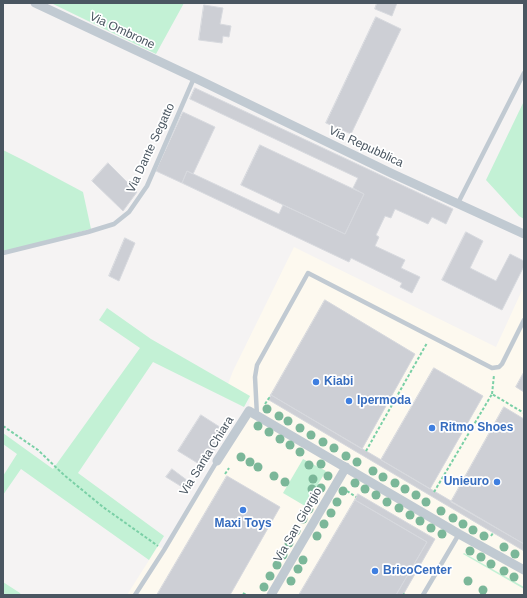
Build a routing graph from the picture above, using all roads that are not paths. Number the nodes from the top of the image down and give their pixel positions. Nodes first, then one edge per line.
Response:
1 (35, 3) edge
2 (524, 73) edge
3 (197, 79) junction
4 (458, 204) junction
5 (524, 234) edge
6 (3, 254) edge
7 (524, 320) edge
8 (257, 416) junction
9 (217, 460) joint
10 (346, 467) junction
11 (459, 534) junction
12 (524, 570) edge
13 (135, 595) edge
14 (271, 595) edge
15 (423, 595) edge

1 - 3 street, Via Ombrone
2 - 4 lane
3 - 4 street, Via Repubblica
3 - 6 lane, Via Dante Segatto
4 - 5 street, Via Repubblica
7 - 8 lane
8 - 9 street, Via Santa Chiara
8 - 10 street
9 - 13 lane, Via Santa Chiara
10 - 11 street
10 - 14 street, Via San Giorgio
11 - 12 street
11 - 15 lane

